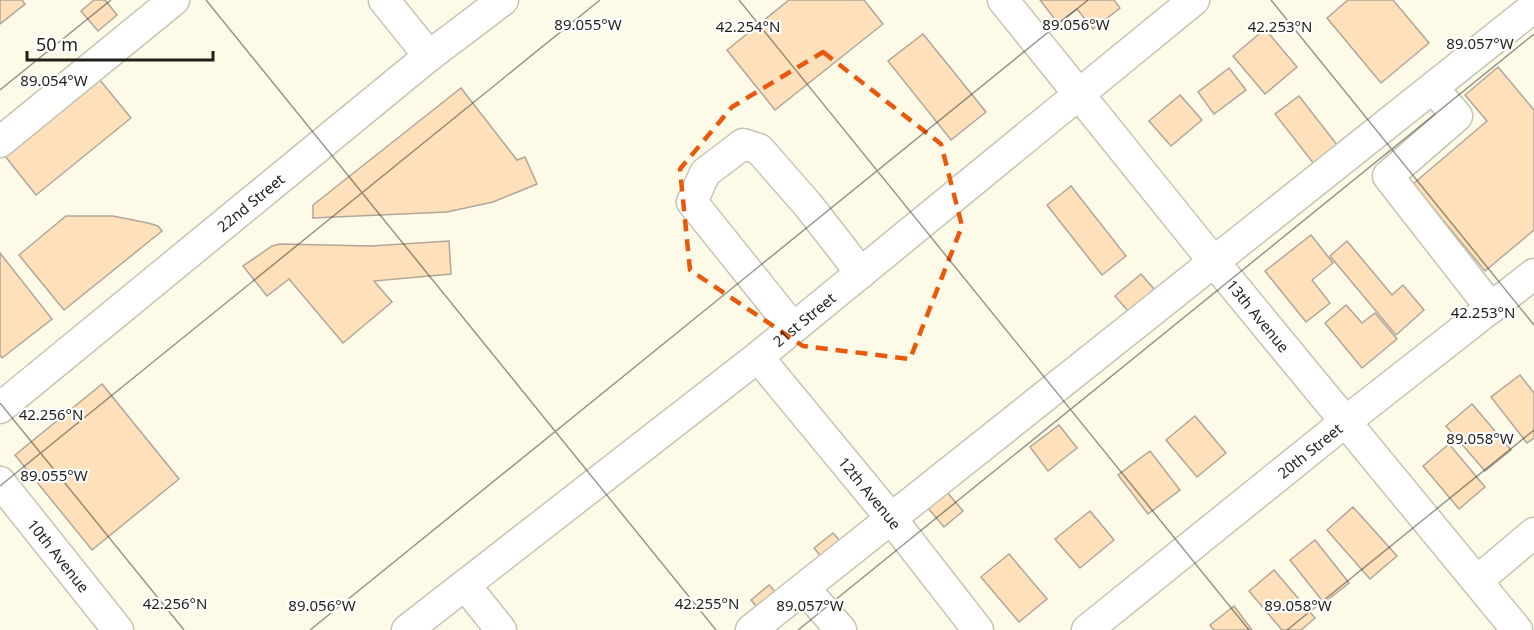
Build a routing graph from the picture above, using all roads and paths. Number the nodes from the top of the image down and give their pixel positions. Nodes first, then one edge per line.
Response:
1 (174, 0) edge
2 (384, 0) edge
3 (502, 0) edge
4 (1003, 0) edge
5 (1194, 0) edge
6 (1534, 7) edge
7 (429, 56) junction
8 (1433, 88) junction
9 (1077, 94) junction
10 (0, 142) edge
11 (1214, 262) junction
12 (861, 273) junction
13 (1534, 274) edge
14 (1491, 308) junction
15 (793, 328) junction
16 (758, 357) junction
17 (0, 408) edge
18 (1345, 422) junction
19 (0, 482) edge
20 (890, 518) junction
21 (1534, 533) edge
22 (1477, 581) junction
23 (465, 585) junction
24 (804, 588) junction
25 (118, 630) edge
26 (407, 630) edge
27 (501, 630) edge
28 (751, 630) edge
29 (841, 630) edge
30 (978, 630) edge
31 (1087, 630) edge
32 (1517, 630) edge

1 - 10 street
2 - 7 street
3 - 7 street, 22nd Street
4 - 9 street, 13th Avenue
5 - 9 street, 21st Street
6 - 8 street
7 - 17 street, 22nd Street
8 - 11 street
8 - 14 street
9 - 11 street, 13th Avenue
9 - 12 street, 21st Street
11 - 18 street, 13th Avenue
11 - 20 street
12 - 15 street, 21st Street
12 - 15 street
13 - 14 street, 20th Street
14 - 18 street, 20th Street
15 - 16 street, 21st Street
16 - 20 street, 12th Avenue
16 - 23 street, 21st Street
18 - 22 street, 13th Avenue
18 - 31 street, 20th Street
19 - 25 street, 10th Avenue
20 - 24 street
20 - 30 street, 12th Avenue
21 - 22 street
22 - 32 street, 13th Avenue
23 - 26 street, 21st Street
23 - 27 street
24 - 28 street
24 - 29 street

